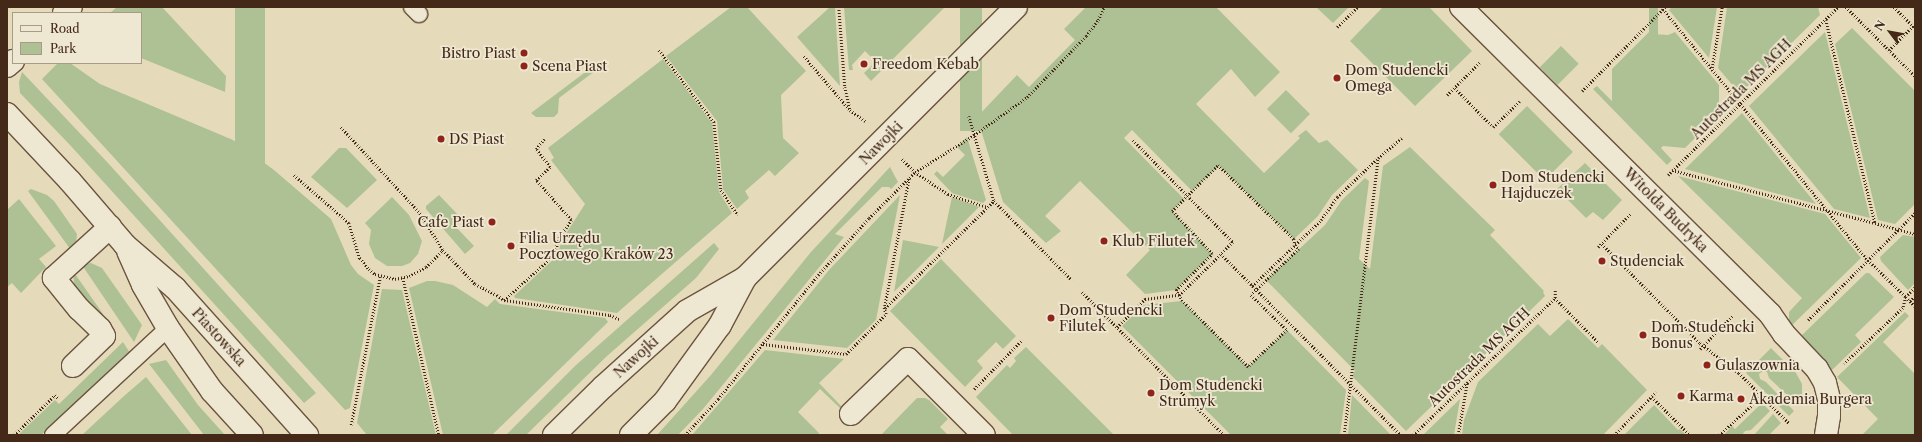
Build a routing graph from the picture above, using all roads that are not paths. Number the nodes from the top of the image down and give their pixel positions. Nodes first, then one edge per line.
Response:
1 (1016, 7) edge
2 (1461, 7) edge
3 (7, 114) edge
4 (110, 227) junction
5 (125, 245) junction
6 (745, 278) junction
7 (168, 328) junction
8 (73, 366) dead end
9 (851, 414) dead end
10 (53, 435) edge
11 (252, 435) edge
12 (307, 435) edge
13 (554, 435) edge
14 (631, 435) edge
15 (984, 435) edge
16 (1826, 435) edge

1 - 6 street, Nawojki
2 - 16 street, Witolda Budryka
3 - 4 street, Piastowska
4 - 5 street, Piastowska
4 - 8 street
5 - 7 street, Piastowska
5 - 12 street, Piastowska
6 - 13 street, Nawojki
6 - 14 street, Nawojki
7 - 10 lane
7 - 11 street, Piastowska
9 - 15 street

